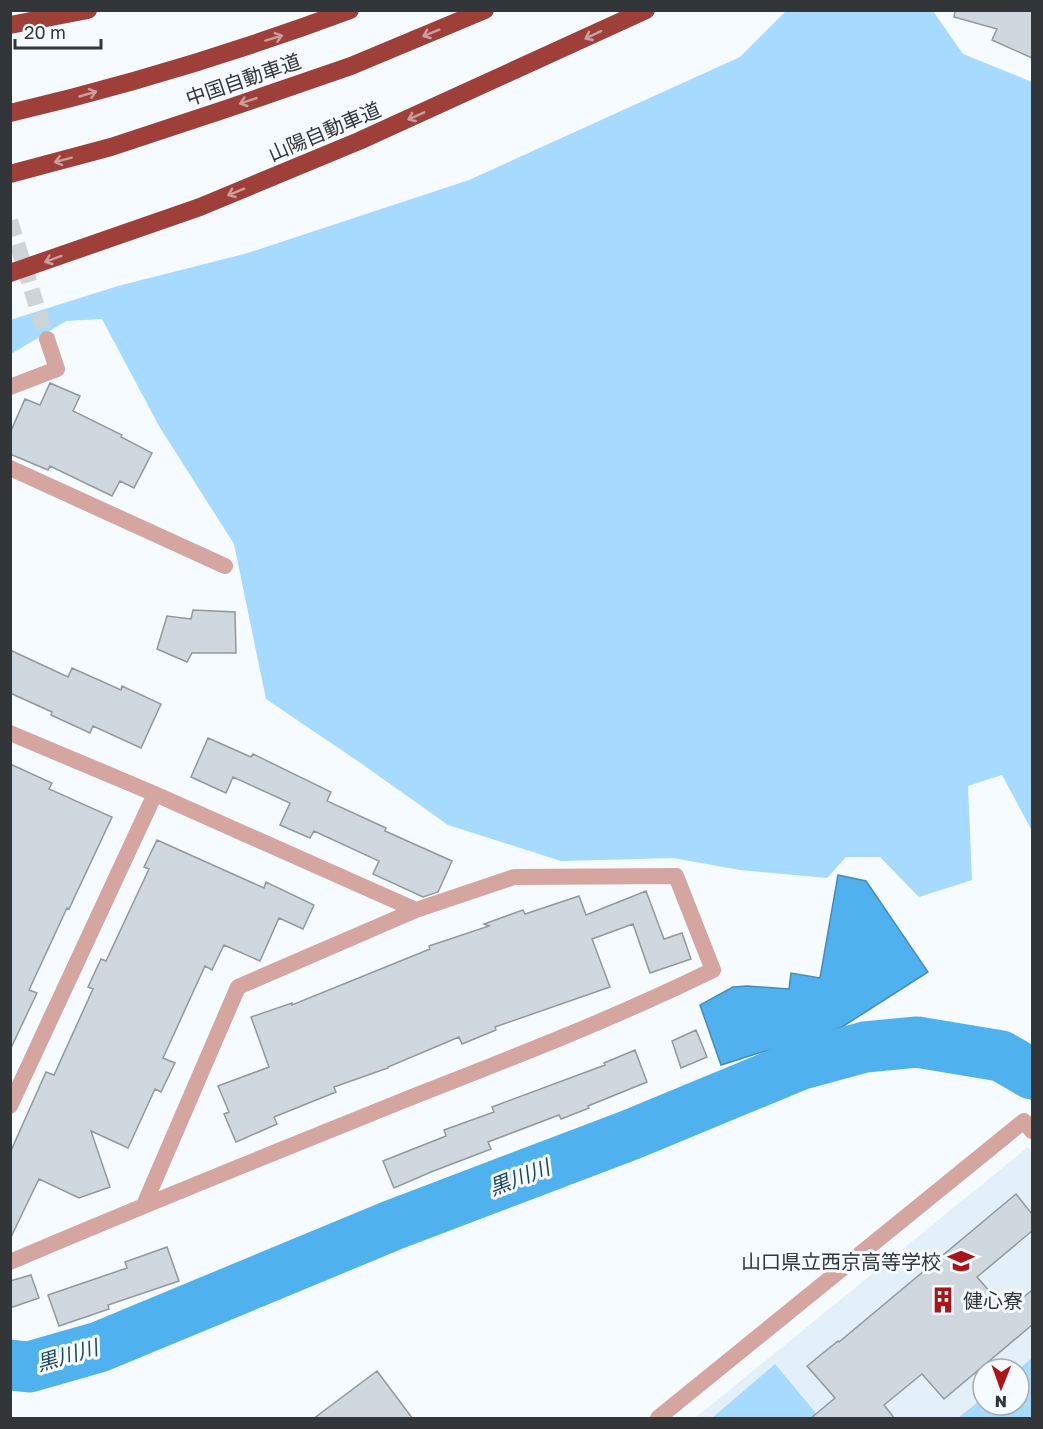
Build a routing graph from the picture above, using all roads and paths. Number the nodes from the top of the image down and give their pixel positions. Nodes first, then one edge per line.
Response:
1 (88, 10) edge
2 (351, 10) edge
3 (485, 10) edge
4 (646, 10) edge
5 (10, 25) edge
6 (10, 113) edge
7 (10, 174) edge
8 (10, 273) edge
9 (46, 339) tunnel mouth
10 (10, 387) edge
11 (10, 468) edge
12 (225, 566) dead end
13 (10, 733) edge
14 (155, 794) junction
15 (416, 910) junction
16 (10, 1106) edge
17 (1032, 1131) edge
18 (144, 1205) junction
19 (10, 1262) edge
20 (658, 1419) edge

1 - 5 highway
6 -> 2 highway, 中国自動車道
3 -> 7 highway, 中国自動車道
4 -> 8 highway, 山陽自動車道
9 - 10 street
11 - 12 street
13 - 14 street
14 - 15 street
14 - 16 street
15 - 18 street
15 - 18 street
17 - 20 street
18 - 19 street

